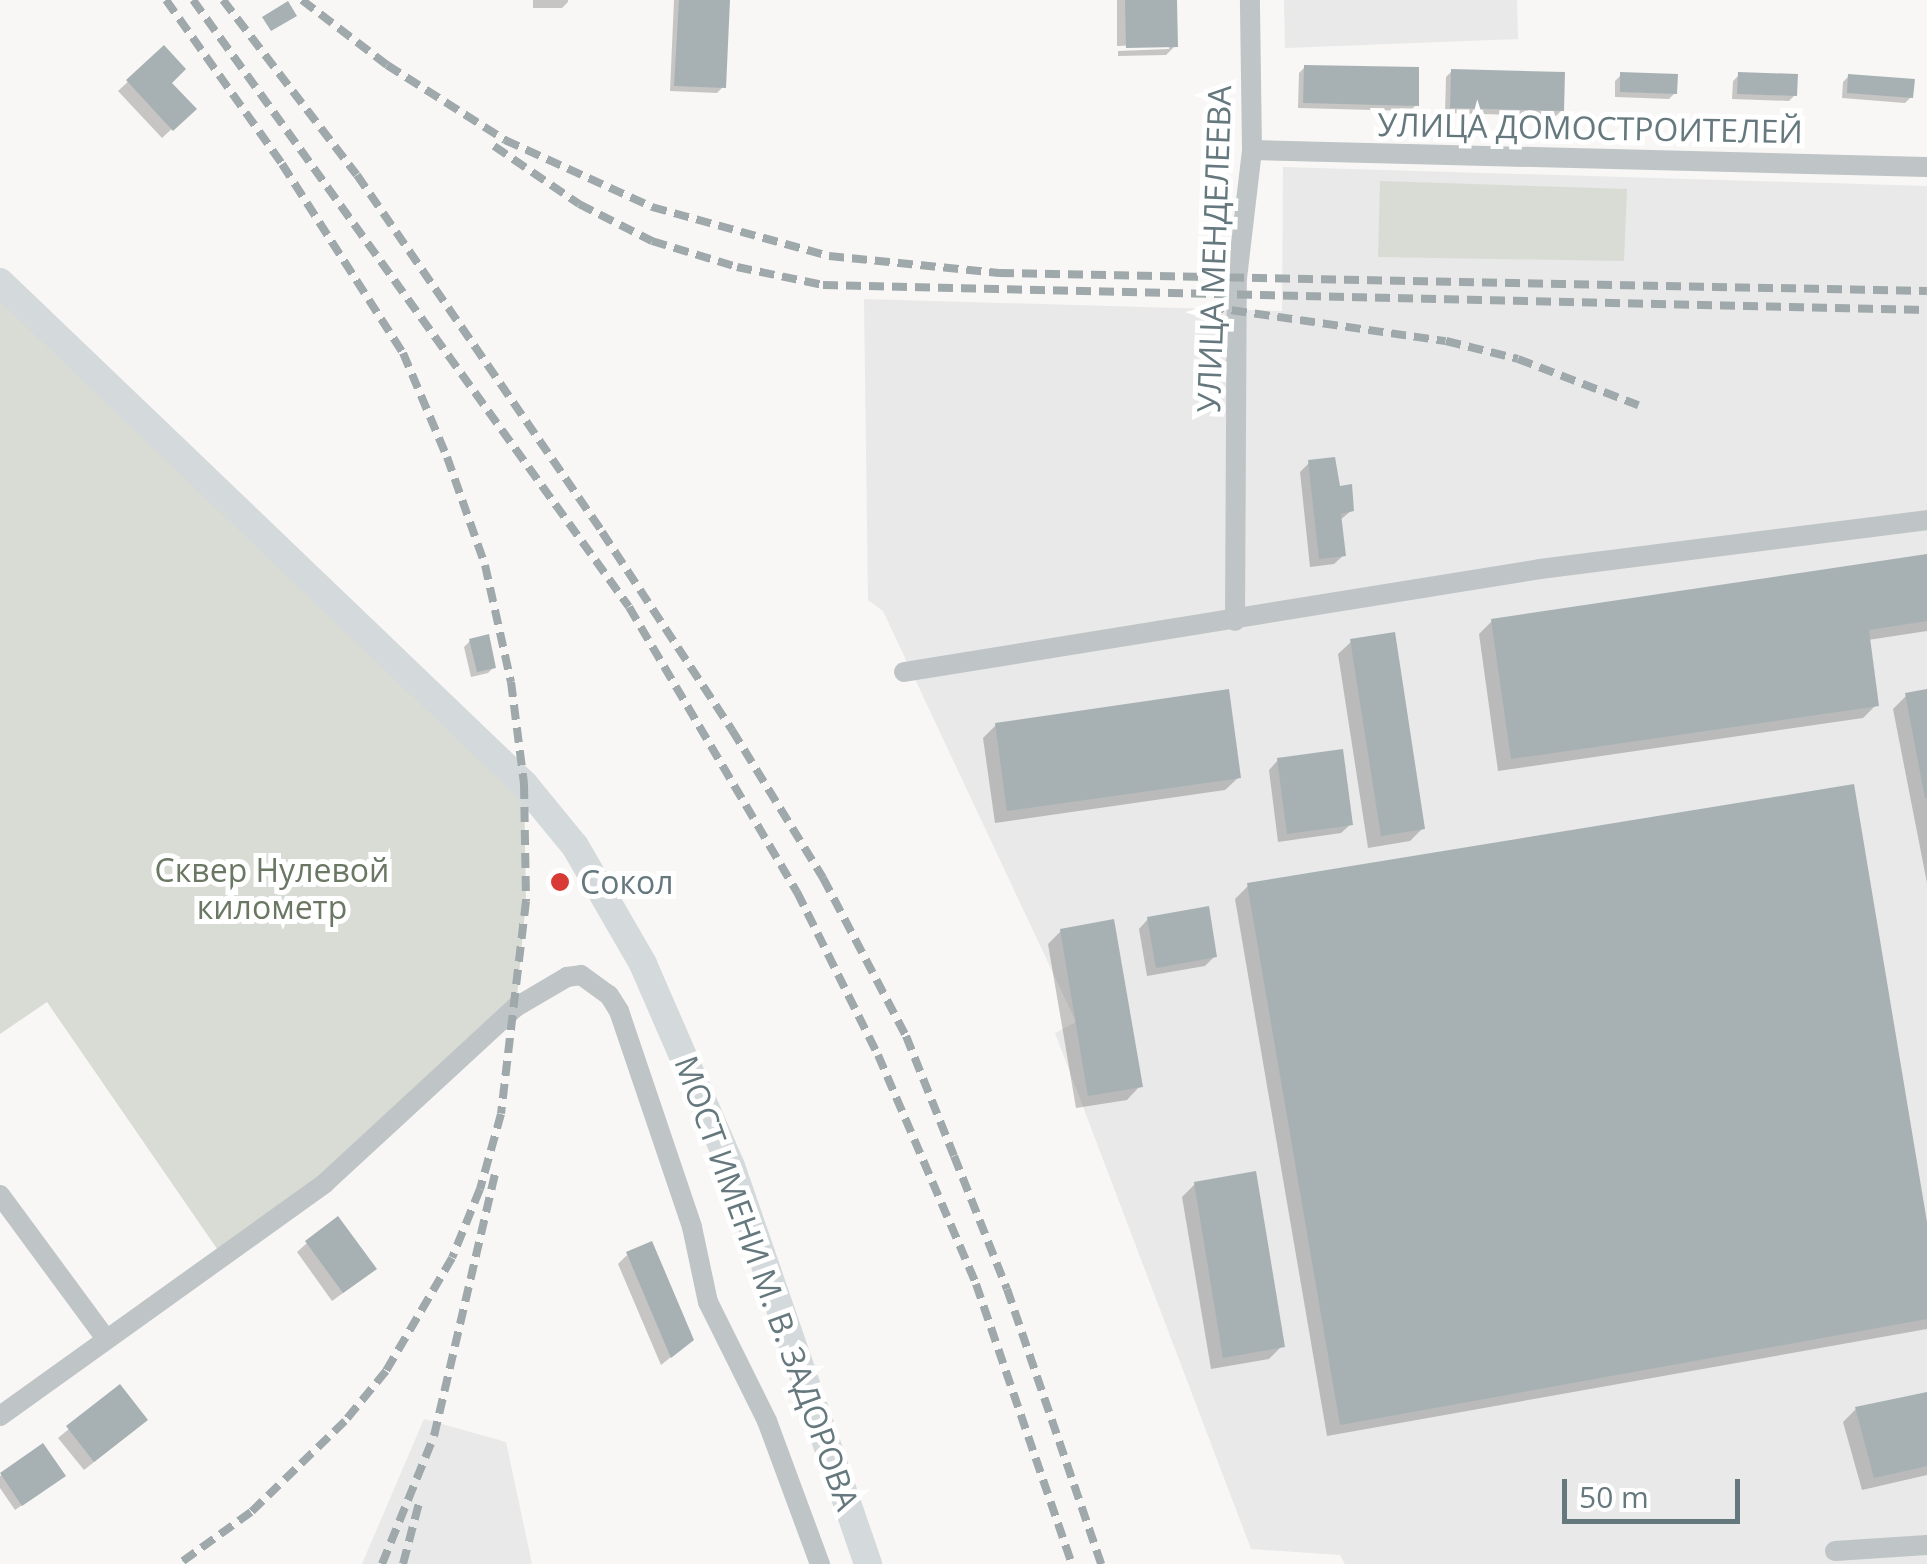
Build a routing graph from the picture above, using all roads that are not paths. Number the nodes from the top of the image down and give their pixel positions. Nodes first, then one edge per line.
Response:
1 (1250, 0) edge
2 (1252, 150) junction
3 (1927, 167) edge
4 (0, 282) edge
5 (1927, 520) edge
6 (1235, 621) junction
7 (904, 672) dead end
8 (0, 1195) edge
9 (106, 1339) junction
10 (0, 1416) edge
11 (1927, 1545) edge
12 (1835, 1552) dead end
13 (820, 1564) edge
14 (868, 1564) edge

1 - 2 street, УЛИЦА МЕНДЕЛЕЕВА
2 - 3 street, УЛИЦА ДОМОСТРОИТЕЛЕЙ
2 - 6 street, УЛИЦА МЕНДЕЛЕЕВА
4 - 14 main road, МОСТ ИМЕНИ М. В. ЗАДОРОВА
5 - 6 street
6 - 7 street
8 - 9 street
9 - 10 street
9 - 13 street
11 - 12 street

